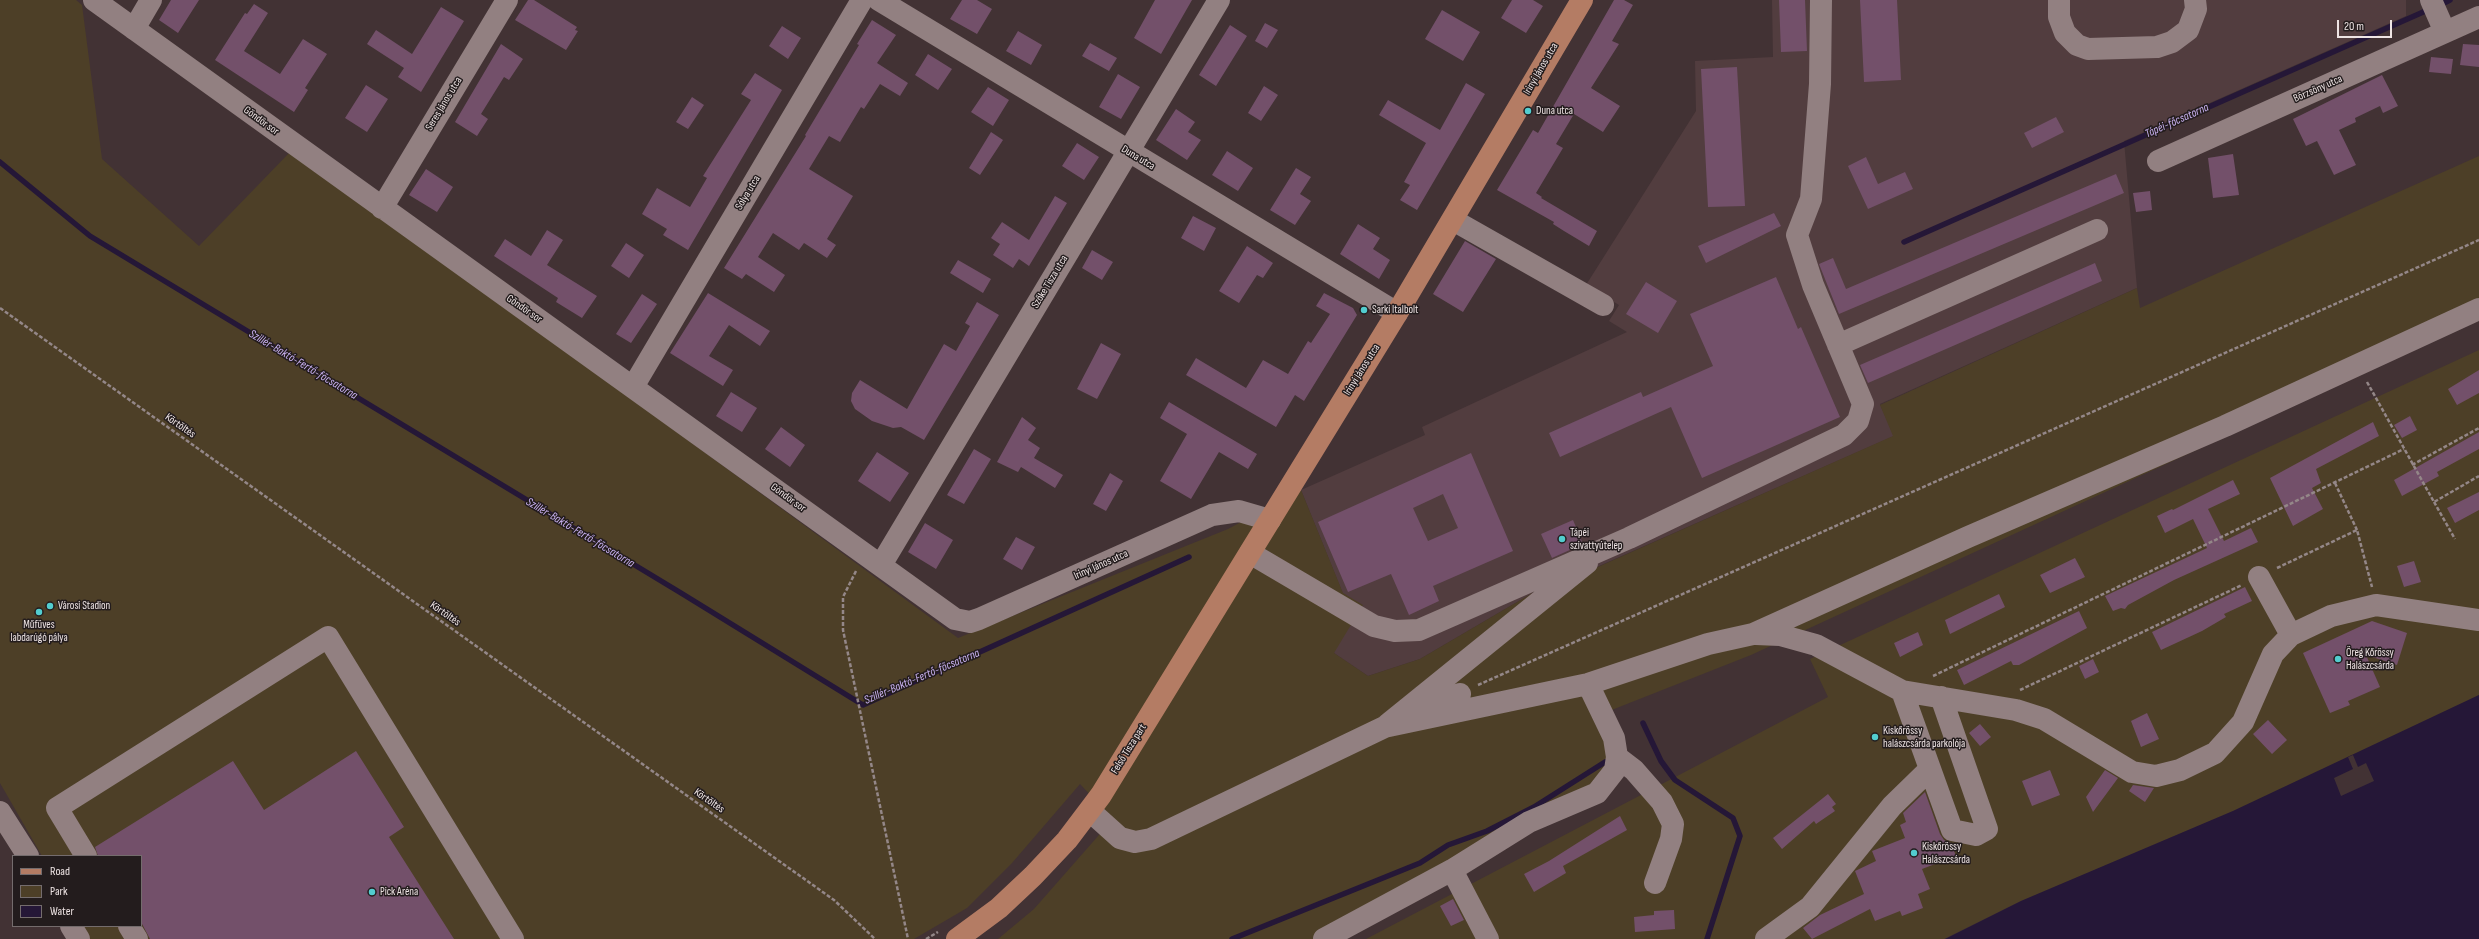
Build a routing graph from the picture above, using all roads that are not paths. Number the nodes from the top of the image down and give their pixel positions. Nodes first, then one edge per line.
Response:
1 (94, 0) edge
2 (151, 0) edge
3 (507, 0) edge
4 (862, 0) edge
5 (879, 0) edge
6 (1219, 0) edge
7 (1582, 0) edge
8 (1821, 0) edge
9 (2058, 0) edge
10 (2195, 0) edge
11 (2431, 0) edge
12 (2479, 17) edge
13 (134, 29) junction
14 (2445, 32) junction
15 (1128, 152) junction
16 (2158, 161) dead end
17 (382, 208) junction
18 (1453, 220) junction
19 (2097, 230) dead end
20 (1603, 305) dead end
21 (2479, 309) edge
22 (1397, 313) junction
23 (1838, 345) junction
24 (633, 387) junction
25 (1267, 524) junction
26 (1608, 547) junction
27 (1250, 553) junction
28 (873, 560) junction
29 (2259, 577) road end
30 (955, 619) joint
31 (2479, 620) edge
32 (1753, 634) junction
33 (2291, 636) junction
34 (1588, 684) junction
35 (1902, 691) junction
36 (1460, 694) road end
37 (1941, 697) junction
38 (1384, 727) junction
39 (1617, 757) junction
40 (1930, 770) junction
41 (1090, 811) junction
42 (0, 812) edge
43 (27, 855) edge
44 (85, 855) edge
45 (1452, 870) junction
46 (1655, 883) dead end
47 (72, 927) edge
48 (131, 927) edge
49 (79, 939) edge
50 (138, 939) edge
51 (512, 939) edge
52 (957, 939) edge
53 (1324, 939) edge
54 (1488, 939) edge
55 (1766, 939) edge

1 - 13 street, Göndör sor
2 - 13 street
3 - 17 street, Seres János utca
4 - 24 street, Sólya utca
5 - 15 street, Duna utca
6 - 15 street, Szőke Tisza utca
7 - 18 main road, Irinyi János utca
8 - 23 street
9 - 10 street
11 - 14 street
12 - 14 street, Börzsöny utca
13 - 17 street, Göndör sor
14 - 16 street, Börzsöny utca
15 - 22 street, Duna utca
15 - 28 street, Szőke Tisza utca
17 - 24 street, Göndör sor
18 - 20 street
18 - 22 main road, Irinyi János utca
19 - 23 street
21 - 32 street
22 - 25 main road, Irinyi János utca
23 - 26 street
24 - 28 street, Göndör sor
25 - 27 main road, Felső Tisza part
25 - 30 street, Irinyi János utca
26 - 27 street
26 - 38 street
27 - 41 main road, Felső Tisza part
28 - 30 street, Göndör sor
29 - 33 street
31 - 33 street
32 - 34 street
32 - 35 street
33 - 37 street
34 - 38 street
34 - 39 street
35 - 37 street
35 - 40 street
36 - 38 street
37 - 40 street
38 - 41 street
39 - 45 street
39 - 46 street
40 - 55 street
41 - 52 main road, Felső Tisza part
42 - 43 street
44 - 51 street
45 - 53 street
45 - 54 street
47 - 49 street
48 - 50 street

